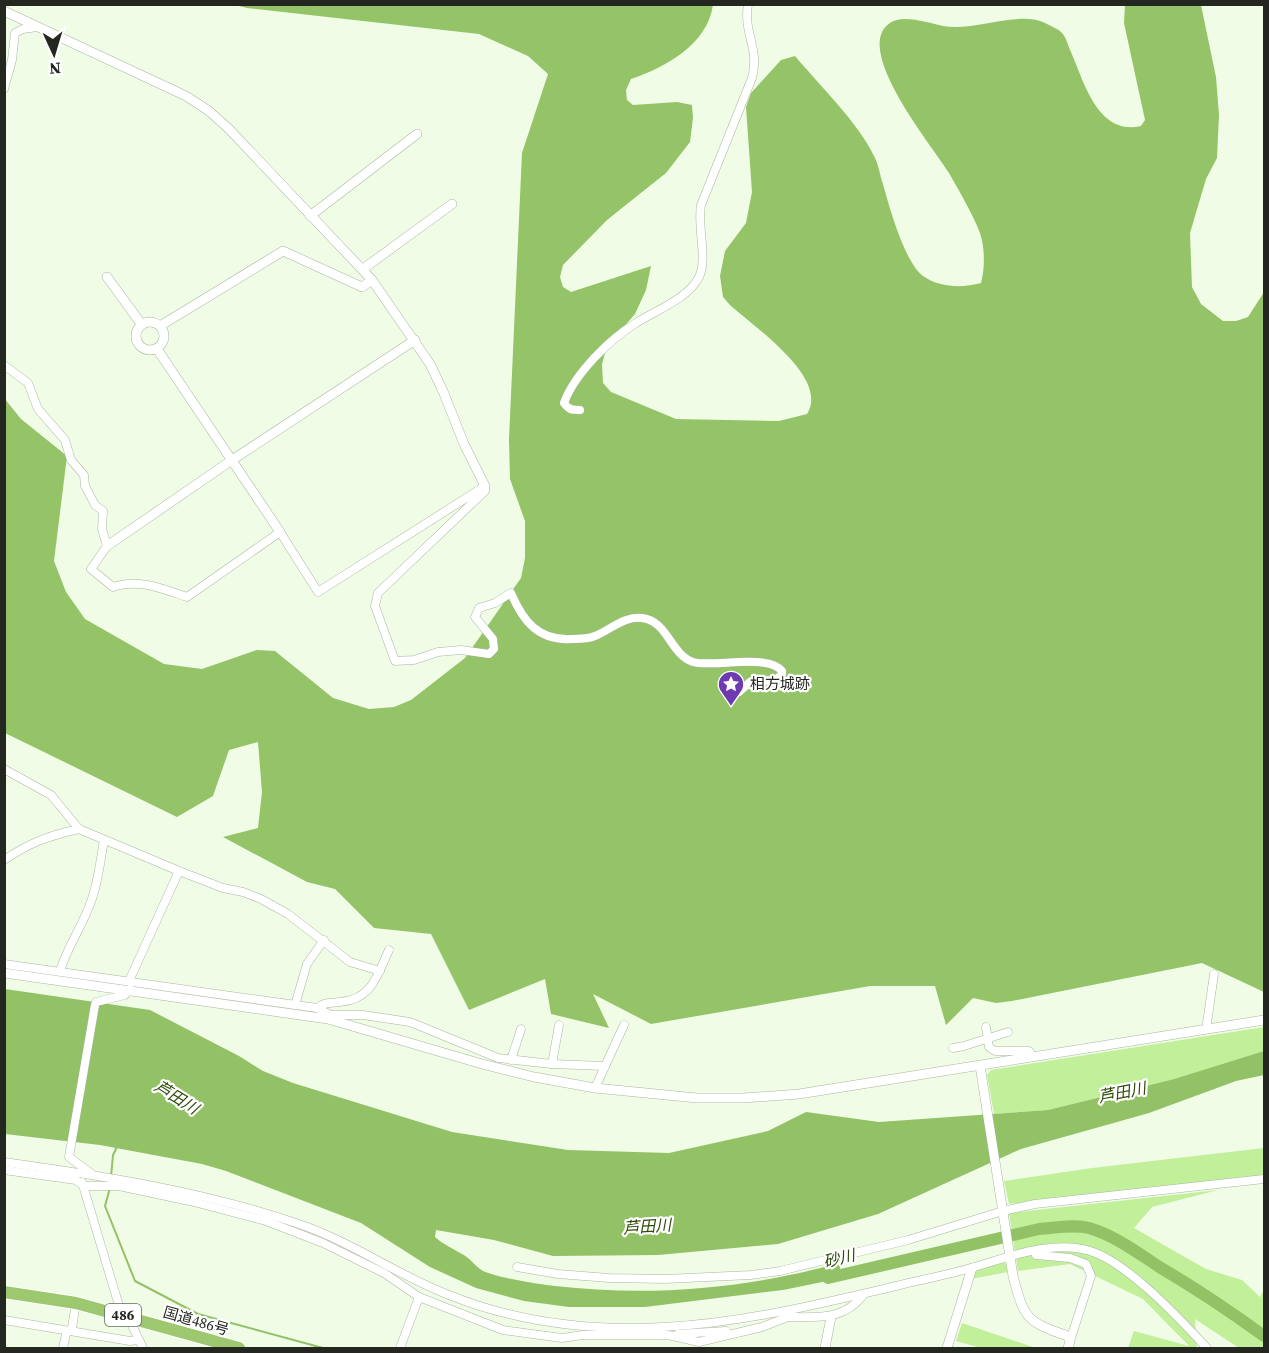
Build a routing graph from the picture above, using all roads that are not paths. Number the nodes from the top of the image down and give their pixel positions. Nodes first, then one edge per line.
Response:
1 (748, 4) edge
2 (4, 11) edge
3 (19, 18) junction
4 (37, 27) junction
5 (15, 33) junction
6 (4, 89) edge
7 (417, 134) dead end
8 (452, 204) dead end
9 (310, 216) junction
10 (363, 269) junction
11 (107, 277) dead end
12 (372, 280) junction
13 (142, 325) junction
14 (160, 326) junction
15 (415, 340) junction
16 (157, 349) junction
17 (4, 365) edge
18 (580, 410) dead end
19 (232, 460) junction
20 (485, 486) junction
21 (280, 532) junction
22 (107, 546) junction
23 (739, 692) dead end
24 (4, 769) edge
25 (80, 829) junction
26 (104, 840) junction
27 (4, 860) edge
28 (178, 871) junction
29 (324, 940) junction
30 (389, 950) dead end
31 (4, 964) edge
32 (60, 971) junction
33 (380, 971) junction
34 (4, 973) edge
35 (1214, 974) dead end
36 (130, 986) junction
37 (295, 1005) junction
38 (317, 1008) junction
39 (330, 1017) junction
40 (1264, 1020) edge
41 (559, 1025) dead end
42 (624, 1025) dead end
43 (986, 1027) dead end
44 (521, 1029) dead end
45 (1208, 1029) junction
46 (1008, 1032) dead end
47 (988, 1039) junction
48 (953, 1048) dead end
49 (1033, 1057) junction
50 (511, 1060) junction
51 (552, 1064) junction
52 (605, 1066) junction
53 (980, 1069) junction
54 (595, 1088) junction
55 (4, 1162) edge
56 (4, 1170) edge
57 (70, 1171) junction
58 (94, 1175) junction
59 (109, 1178) junction
60 (1264, 1179) edge
61 (84, 1186) junction
62 (1003, 1210) junction
63 (1010, 1252) junction
64 (517, 1267) dead end
65 (972, 1268) junction
66 (4, 1292) edge
67 (864, 1294) junction
68 (418, 1297) junction
69 (76, 1303) junction
70 (786, 1314) junction
71 (128, 1317) junction
72 (831, 1317) junction
73 (4, 1320) edge
74 (762, 1327) junction
75 (70, 1331) junction
76 (668, 1335) junction
77 (138, 1340) junction
78 (699, 1345) edge
79 (1069, 1345) edge
80 (63, 1348) edge
81 (143, 1348) edge
82 (239, 1348) edge
83 (400, 1348) edge
84 (825, 1348) edge
85 (947, 1348) edge
86 (1207, 1348) edge

1 - 18 street
2 - 3 street
3 - 4 street
3 - 5 street
4 - 5 street
4 - 9 street
5 - 6 street
7 - 9 street
8 - 10 street
9 - 10 street
10 - 12 street
11 - 13 street
12 - 14 street
12 - 15 street
13 - 14 street
13 - 16 street
14 - 16 street
15 - 19 street
15 - 20 street
16 - 19 street
17 - 22 street
19 - 21 street
19 - 22 street
20 - 21 street
20 - 23 street
21 - 22 street
24 - 25 street
25 - 26 street
25 - 27 street
26 - 28 street
26 - 32 street
28 - 29 street
28 - 36 street
29 - 33 street
29 - 37 street
30 - 33 street
31 - 32 street
32 - 36 street
33 - 38 street
34 - 36 street
35 - 45 street
36 - 37 street
36 - 39 street
36 - 58 street
37 - 38 street
38 - 39 street
39 - 50 street
39 - 54 street
40 - 45 street
41 - 51 street
42 - 52 street
43 - 47 street
44 - 50 street
45 - 49 street
46 - 47 street
47 - 48 street
47 - 49 street
49 - 53 street
50 - 51 street
51 - 52 street
52 - 54 street
53 - 54 street
53 - 62 street
55 - 57 street
56 - 61 street
57 - 58 street
57 - 61 street
58 - 59 street
59 - 61 street
59 - 70 street
60 - 62 street
61 - 68 street
61 - 71 street
62 - 63 street
62 - 64 street
63 - 65 street
63 - 79 street
63 - 79 street
63 - 86 street
65 - 67 street
65 - 85 street
66 - 69 highway, 国道486号 / 486
67 - 70 street
67 - 72 street
68 - 76 street
68 - 83 street
69 - 71 highway, 国道486号 / 486
69 - 75 street
70 - 72 street
70 - 74 street
71 - 77 street
71 - 82 highway, 国道486号 / 486
72 - 84 street
73 - 75 street
74 - 76 street
74 - 78 street
75 - 77 street
75 - 80 street
76 - 78 street
77 - 81 street

